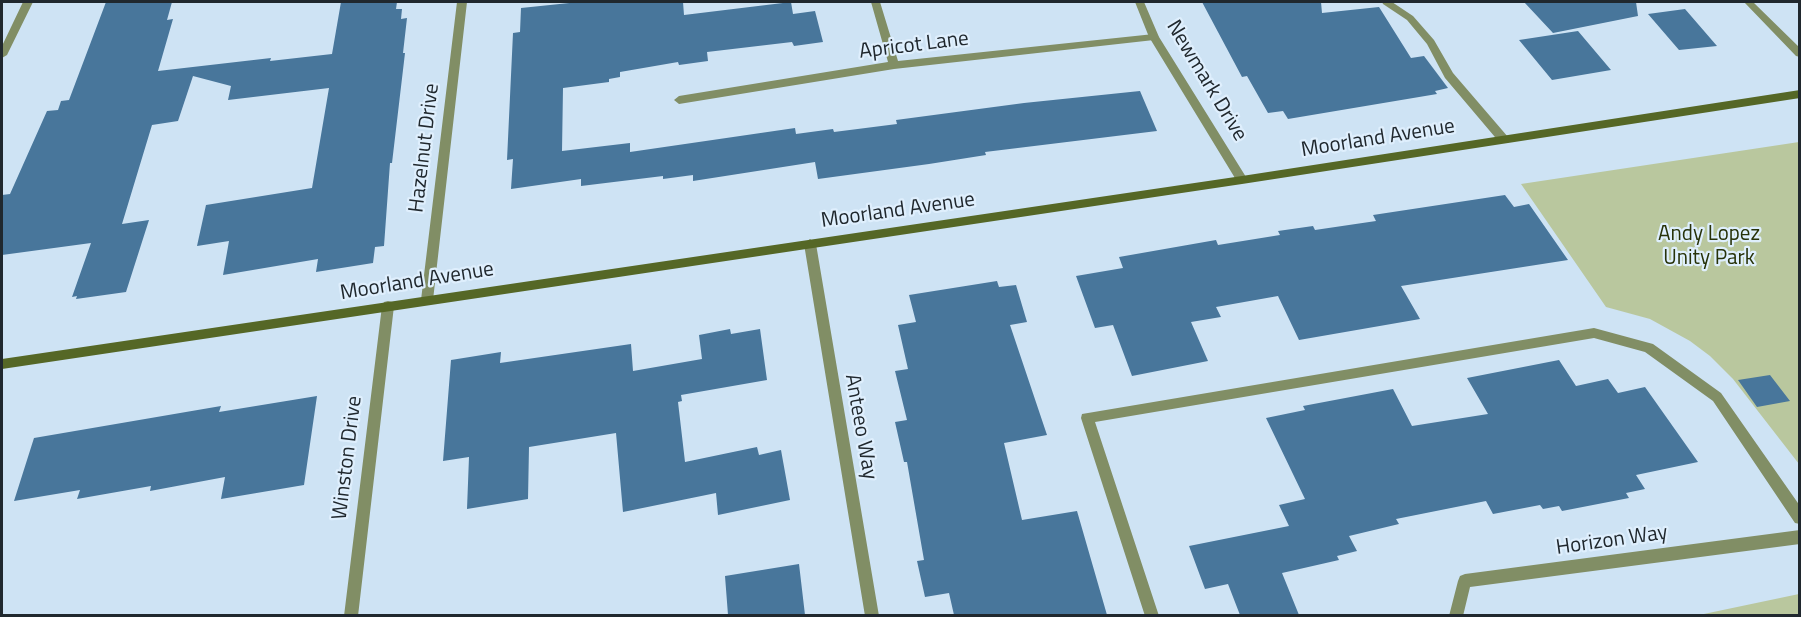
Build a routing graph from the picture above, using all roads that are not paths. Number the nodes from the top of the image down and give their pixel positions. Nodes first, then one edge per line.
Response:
1 (28, 2) edge
2 (462, 2) edge
3 (875, 2) edge
4 (1139, 2) edge
5 (1386, 2) edge
6 (1748, 2) edge
7 (1154, 37) junction
8 (1800, 54) edge
9 (2, 55) edge
10 (894, 65) junction
11 (1800, 94) edge
12 (679, 100) dead end
13 (1504, 140) junction
14 (1242, 180) junction
15 (810, 244) junction
16 (427, 300) junction
17 (388, 306) junction
18 (2, 364) edge
19 (1800, 518) edge
20 (1800, 537) edge
21 (351, 615) edge
22 (872, 615) edge
23 (1152, 615) edge
24 (1456, 615) edge

1 - 9 street
2 - 16 street, Hazelnut Drive
3 - 10 street
4 - 7 street, Newmark Drive
5 - 13 street
6 - 8 street
7 - 10 street, Apricot Lane
7 - 14 street, Newmark Drive
10 - 12 street, Apricot Lane
11 - 13 street, Moorland Avenue
13 - 14 street, Moorland Avenue
14 - 15 street, Moorland Avenue
15 - 16 street, Moorland Avenue
15 - 22 street, Anteeo Way
16 - 17 street, Moorland Avenue
17 - 18 street, Moorland Avenue
17 - 21 street, Winston Drive
19 - 23 street
20 - 24 street, Horizon Way

